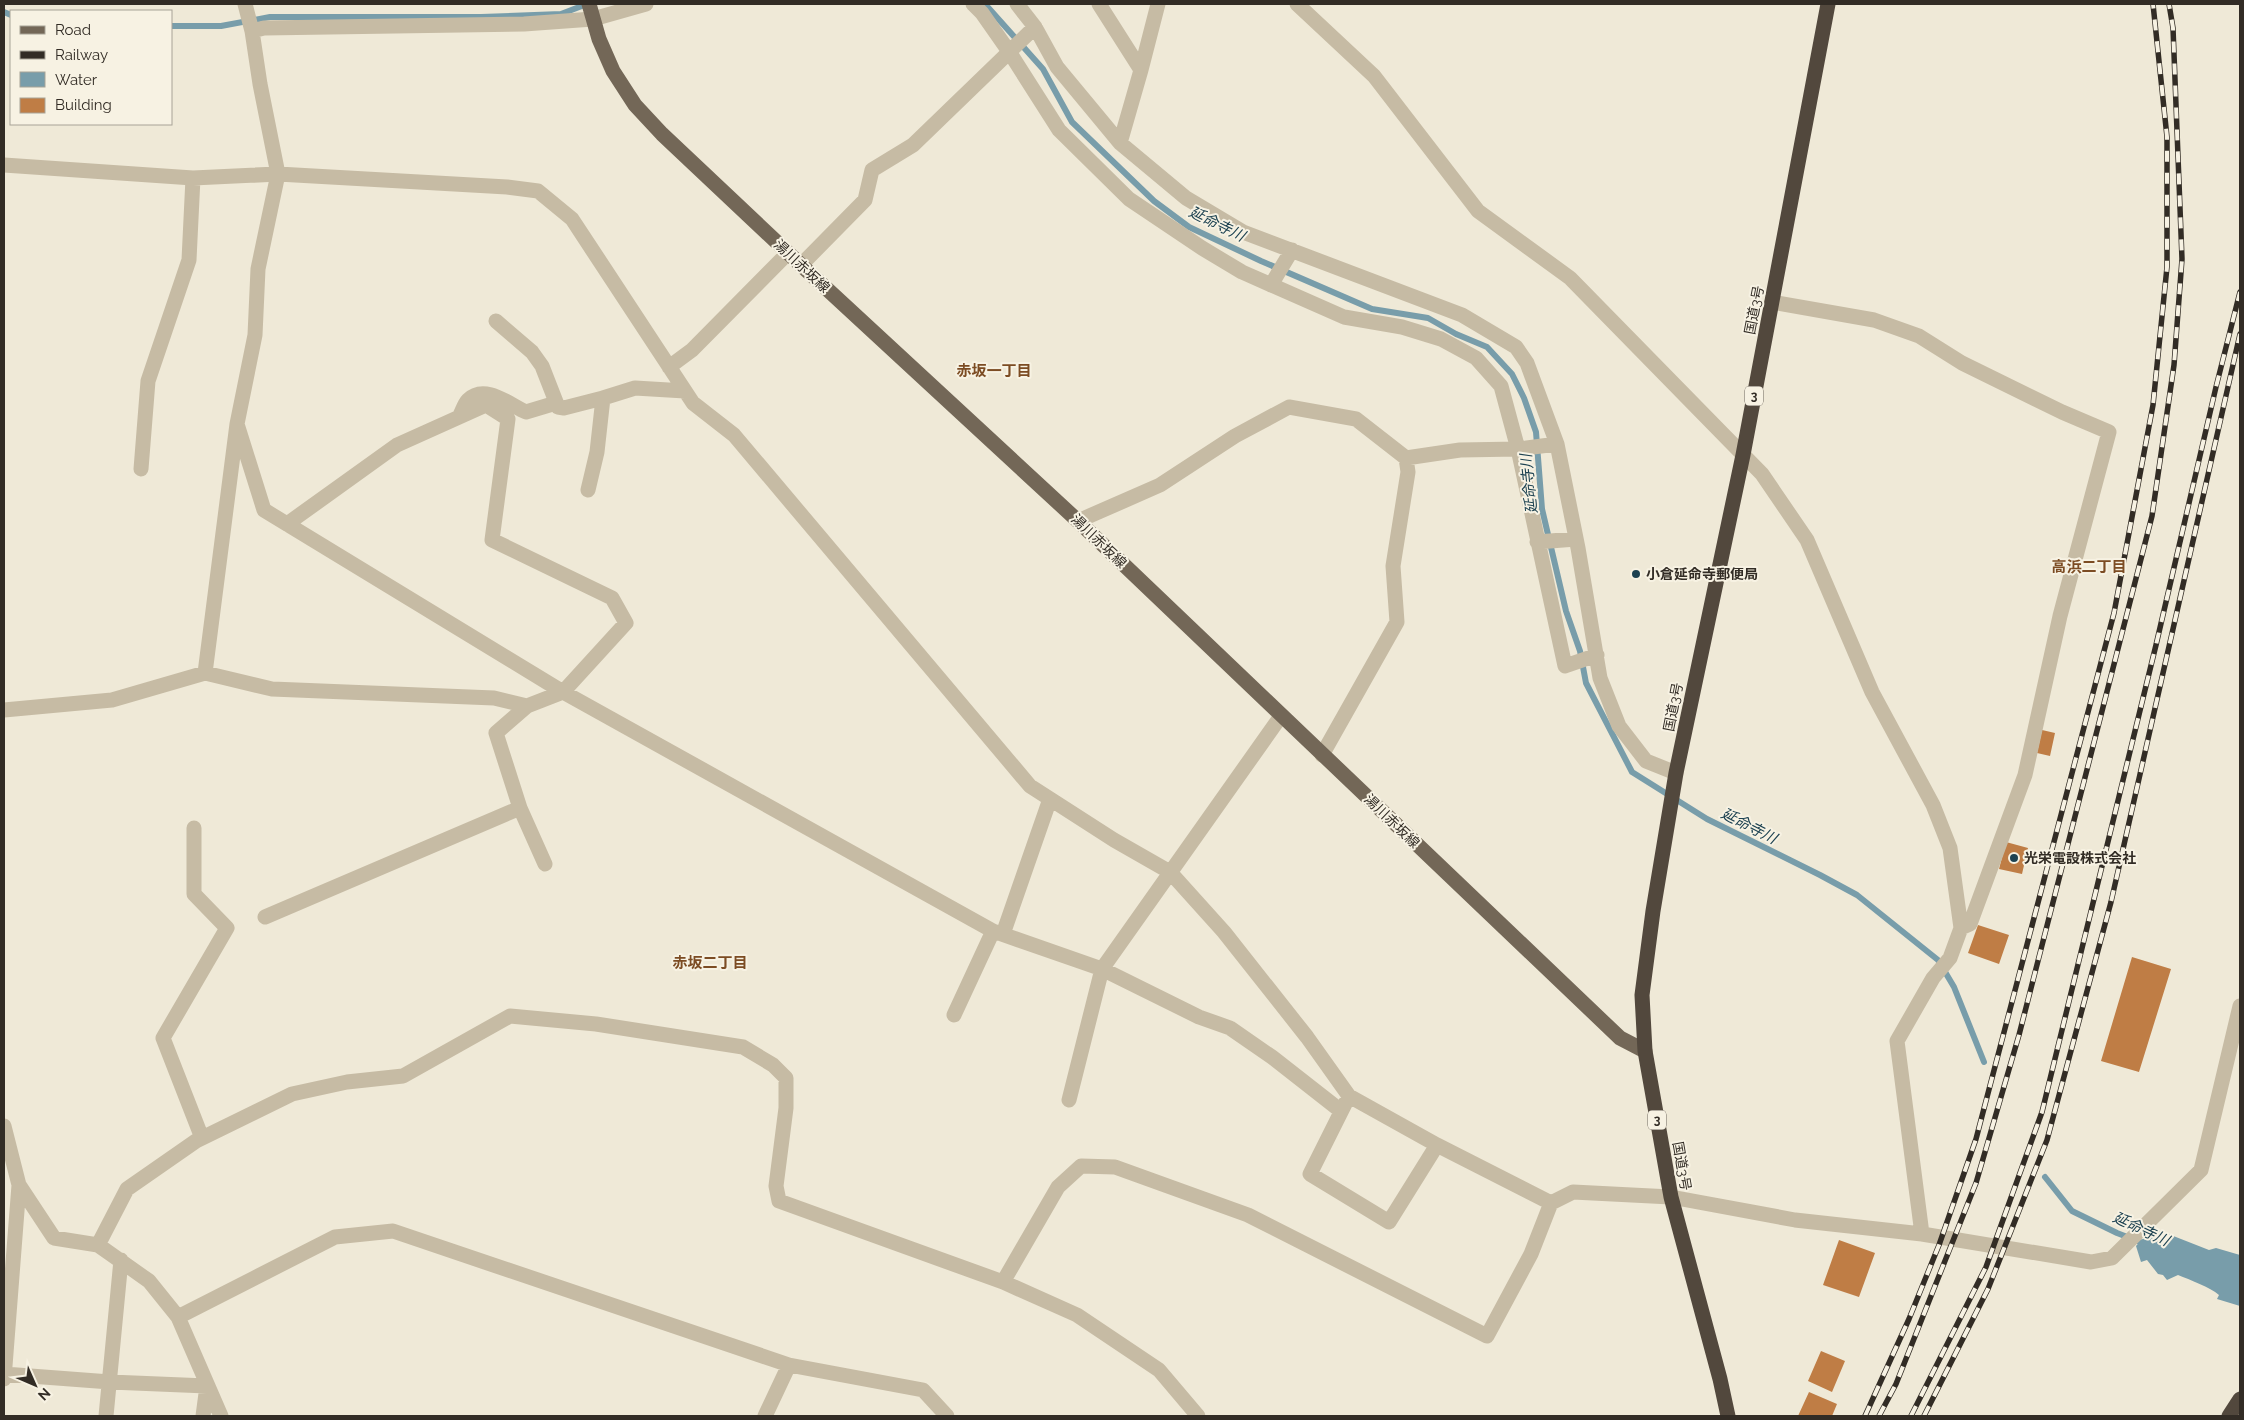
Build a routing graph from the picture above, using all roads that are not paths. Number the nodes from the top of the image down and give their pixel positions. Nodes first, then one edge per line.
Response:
1 (245, 4) edge
2 (589, 4) edge
3 (646, 4) edge
4 (973, 4) edge
5 (1018, 4) edge
6 (1099, 4) edge
7 (1158, 4) edge
8 (1297, 4) edge
9 (1828, 4) edge
10 (593, 20) junction
11 (1035, 27) junction
12 (252, 31) junction
13 (1010, 53) junction
14 (1141, 70) junction
15 (1120, 143) junction
16 (4, 164) edge
17 (278, 174) junction
18 (193, 178) junction
19 (1292, 250) junction
20 (788, 254) junction
21 (801, 265) junction
22 (1271, 284) junction
23 (1772, 302) junction
24 (496, 321) dead end
25 (669, 367) junction
26 (685, 391) junction
27 (602, 398) junction
28 (556, 403) junction
29 (459, 417) junction
30 (237, 424) junction
31 (1557, 444) junction
32 (1518, 449) junction
33 (1743, 455) junction
34 (1406, 458) junction
35 (141, 469) dead end
36 (588, 490) dead end
37 (1078, 521) junction
38 (287, 524) junction
39 (1576, 539) junction
40 (1537, 542) junction
41 (1597, 655) junction
42 (205, 673) junction
43 (563, 692) junction
44 (527, 706) junction
45 (4, 710) edge
46 (1281, 716) junction
47 (1322, 755) junction
48 (1675, 780) junction
49 (1050, 799) junction
50 (520, 808) junction
51 (194, 828) dead end
52 (545, 864) dead end
53 (1170, 872) junction
54 (265, 917) dead end
55 (1961, 928) junction
56 (998, 932) junction
57 (1102, 969) junction
58 (2240, 1006) edge
59 (954, 1015) dead end
60 (1645, 1051) junction
61 (1349, 1096) junction
62 (1069, 1100) dead end
63 (1341, 1111) junction
64 (4, 1126) edge
65 (202, 1138) junction
66 (1437, 1146) junction
67 (19, 1185) junction
68 (1671, 1197) junction
69 (1551, 1203) junction
70 (1922, 1234) junction
71 (98, 1245) junction
72 (121, 1260) junction
73 (1003, 1282) junction
74 (178, 1317) junction
75 (789, 1364) junction
76 (4, 1374) edge
77 (4, 1379) edge
78 (110, 1382) junction
79 (207, 1386) junction
80 (2240, 1399) edge
81 (106, 1416) edge
82 (203, 1416) edge
83 (221, 1416) edge
84 (765, 1416) edge
85 (947, 1416) edge
86 (1198, 1416) edge
87 (1728, 1416) edge
88 (2229, 1416) edge

1 - 12 street
2 - 10 main road, 湯川赤坂線
3 - 10 street
4 - 13 street
5 - 11 street
6 - 14 street
7 - 14 street
8 - 33 street
9 - 23 highway, 国道3号 / 3
10 - 12 street
10 - 20 main road, 湯川赤坂線
11 - 13 street
11 - 15 street
12 - 17 street
13 - 21 street
13 - 22 street
14 - 15 street
15 - 19 street
16 - 18 street
17 - 18 street
17 - 25 street
17 - 30 street
18 - 35 street
19 - 22 street
19 - 31 street
20 - 21 main road, 湯川赤坂線
20 - 25 street
21 - 37 main road, 湯川赤坂線
22 - 32 street
23 - 33 highway, 国道3号 / 3
23 - 55 street
24 - 28 street
25 - 26 street
26 - 27 street
26 - 49 street
27 - 28 street
27 - 36 street
28 - 29 street
29 - 38 street
29 - 43 street
30 - 38 street
30 - 42 street
31 - 32 street
31 - 39 street
32 - 34 street
32 - 40 street
33 - 48 highway, 国道3号 / 3
33 - 55 street
34 - 37 street
34 - 47 street
37 - 46 main road, 湯川赤坂線
38 - 43 street
39 - 40 street
39 - 41 street
40 - 41 street
41 - 48 street
42 - 44 street
42 - 45 street
43 - 44 street
43 - 56 street
44 - 50 street
46 - 47 main road, 湯川赤坂線
46 - 53 street
47 - 60 main road, 湯川赤坂線
48 - 60 highway, 国道3号 / 3
49 - 53 street
49 - 56 street
50 - 52 street
50 - 54 street
51 - 65 street
53 - 57 street
53 - 61 street
55 - 70 street
56 - 57 street
56 - 59 street
57 - 62 street
57 - 63 street
58 - 70 street
60 - 68 highway, 国道3号 / 3
61 - 63 street
61 - 66 street
63 - 66 street
64 - 67 street
65 - 71 street
65 - 73 street
66 - 69 street
67 - 71 street
67 - 76 street
68 - 69 street
68 - 70 street
68 - 87 highway, 国道3号 / 3
69 - 73 street
71 - 72 street
72 - 74 street
72 - 78 street
73 - 86 street
74 - 75 street
74 - 79 street
75 - 84 street
75 - 85 street
76 - 77 street
76 - 78 street
78 - 79 street
78 - 81 street
79 - 82 street
79 - 83 street
80 - 88 highway

